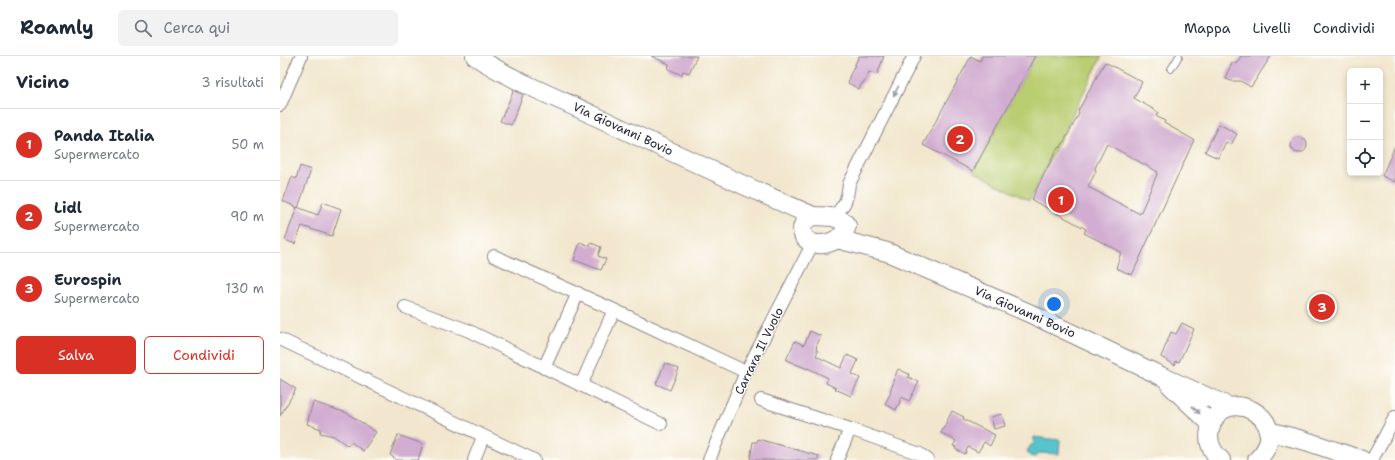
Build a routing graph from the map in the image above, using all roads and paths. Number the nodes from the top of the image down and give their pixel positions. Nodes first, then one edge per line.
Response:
1 (301, 56) edge
2 (475, 56) edge
3 (914, 56) edge
4 (1179, 56) edge
5 (1171, 69) dead end
6 (280, 105) edge
7 (772, 198) junction
8 (813, 216) junction
9 (839, 228) junction
10 (807, 237) junction
11 (494, 256) dead end
12 (578, 293) junction
13 (405, 307) dead end
14 (614, 310) junction
15 (280, 339) edge
16 (544, 368) junction
17 (746, 372) junction
18 (1160, 376) junction
19 (581, 385) junction
20 (761, 400) dead end
21 (1230, 407) junction
22 (1395, 417) edge
23 (661, 424) dead end
24 (1211, 424) junction
25 (850, 429) junction
26 (483, 436) junction
27 (1264, 446) edge
28 (474, 460) edge
29 (534, 460) edge
30 (709, 460) edge
31 (836, 460) edge
32 (928, 460) edge
33 (1221, 460) edge
34 (1364, 460) edge

1 - 6 street
2 - 7 main road, Via Giovanni Bovio
3 -> 9 street
4 - 5 lane
7 - 8 main road, Via Giovanni Bovio
7 - 10 main road
8 - 9 main road
8 - 10 main road
9 - 10 main road
9 - 18 main road, Via Giovanni Bovio
10 - 17 street, Carrara Il Vuolo
11 - 12 street
12 - 14 street
12 - 16 street
13 - 16 street
14 - 17 street
14 - 19 street
15 - 26 street
16 - 19 street
17 - 30 street, Carrara Il Vuolo
18 - 21 main road, Via Giovanni Bovio
18 -> 24 main road, Via Giovanni Bovio
19 - 23 street
20 - 25 street
21 - 24 main road
21 - 27 main road, Via Giovanni Bovio
22 - 34 street
24 - 33 main road
25 - 31 street
25 - 32 street
26 - 28 street
26 - 29 street
27 - 34 main road, Via Giovanni Bovio

